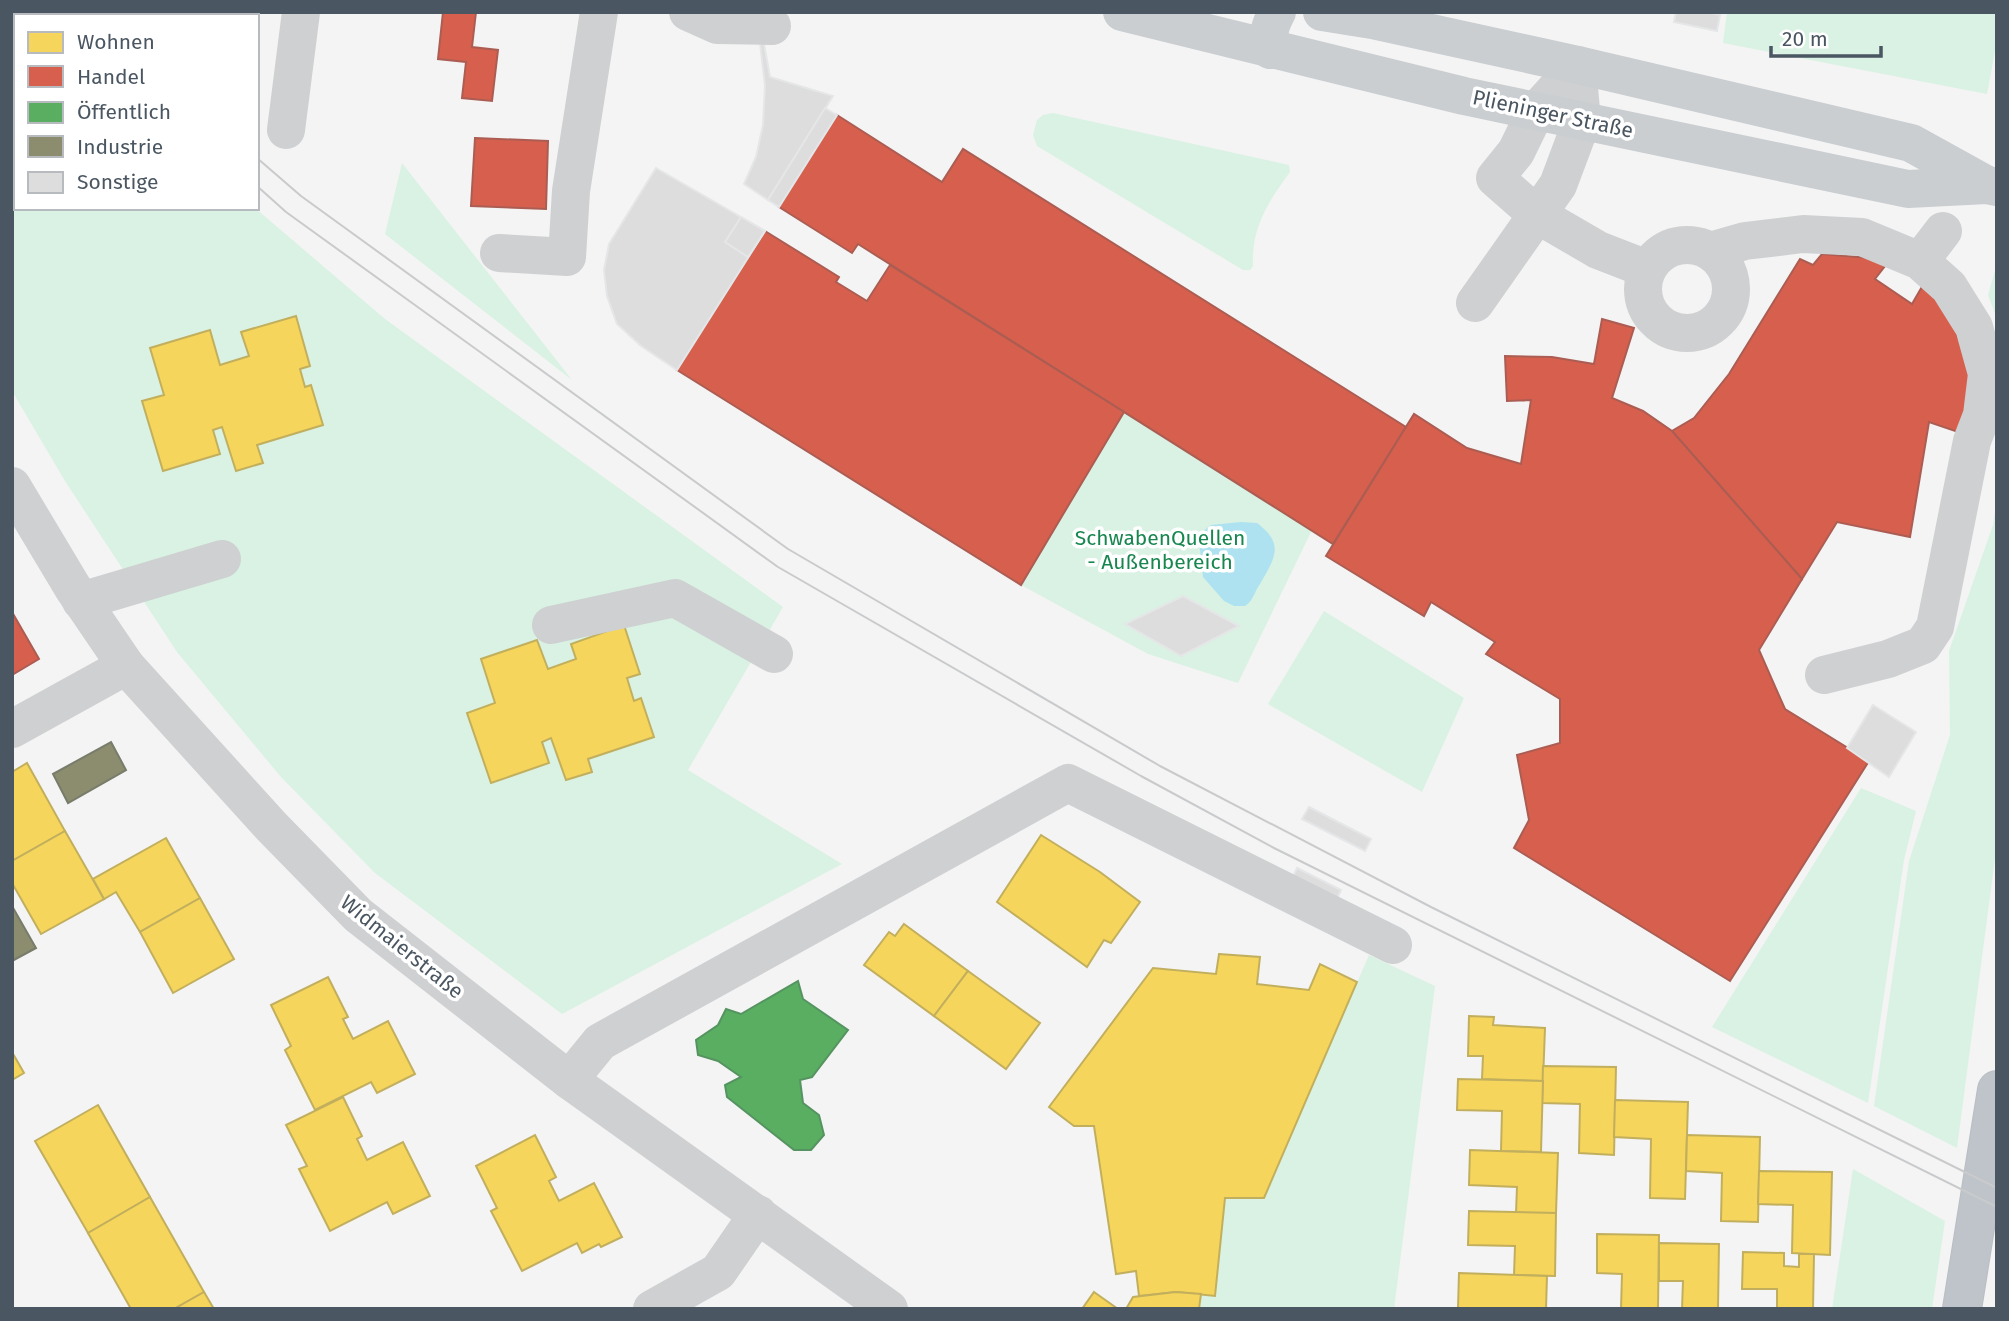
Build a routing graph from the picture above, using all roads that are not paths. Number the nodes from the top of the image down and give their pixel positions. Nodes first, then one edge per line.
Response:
1 (301, 12) edge
2 (599, 12) edge
3 (688, 12) edge
4 (1122, 12) edge
5 (1278, 12) edge
6 (1322, 12) edge
7 (772, 26) dead end
8 (1270, 50) junction
9 (1578, 65) junction
10 (1535, 111) junction
11 (1582, 121) junction
12 (286, 130) dead end
13 (1992, 186) edge
14 (1536, 214) junction
15 (1943, 231) dead end
16 (1710, 251) junction
17 (499, 253) dead end
18 (1920, 261) junction
19 (1647, 269) junction
20 (1475, 303) dead end
21 (12, 486) edge
22 (222, 559) dead end
23 (81, 601) junction
24 (551, 625) dead end
25 (774, 654) dead end
26 (126, 666) junction
27 (1824, 676) dead end
28 (12, 729) edge
29 (1393, 945) dead end
30 (569, 1080) junction
31 (1997, 1090) edge
32 (758, 1214) junction
33 (652, 1309) edge
34 (889, 1309) edge
35 (1962, 1309) edge

1 - 12 street
2 - 17 street
3 - 7 street
4 - 8 main road, Plieninger Straße
5 - 8 main road
6 - 9 main road, Plieninger Straße
8 - 10 main road, Plieninger Straße
9 - 10 street
9 - 11 street
9 - 13 main road, Plieninger Straße
10 - 11 main road, Plieninger Straße
10 - 14 street
11 - 13 main road, Plieninger Straße
11 - 14 street
14 - 19 street
14 - 20 street
15 - 18 street
16 - 18 street
16 - 19 street
16 - 19 street
18 - 27 street
21 - 23 street, Widmaierstraße
22 - 23 street
23 - 26 street, Widmaierstraße
24 - 25 street
26 - 28 street
26 - 30 street, Widmaierstraße
29 - 30 street
30 - 32 street, Widmaierstraße
31 - 35 highway
32 - 33 street
32 - 34 street, Widmaierstraße

